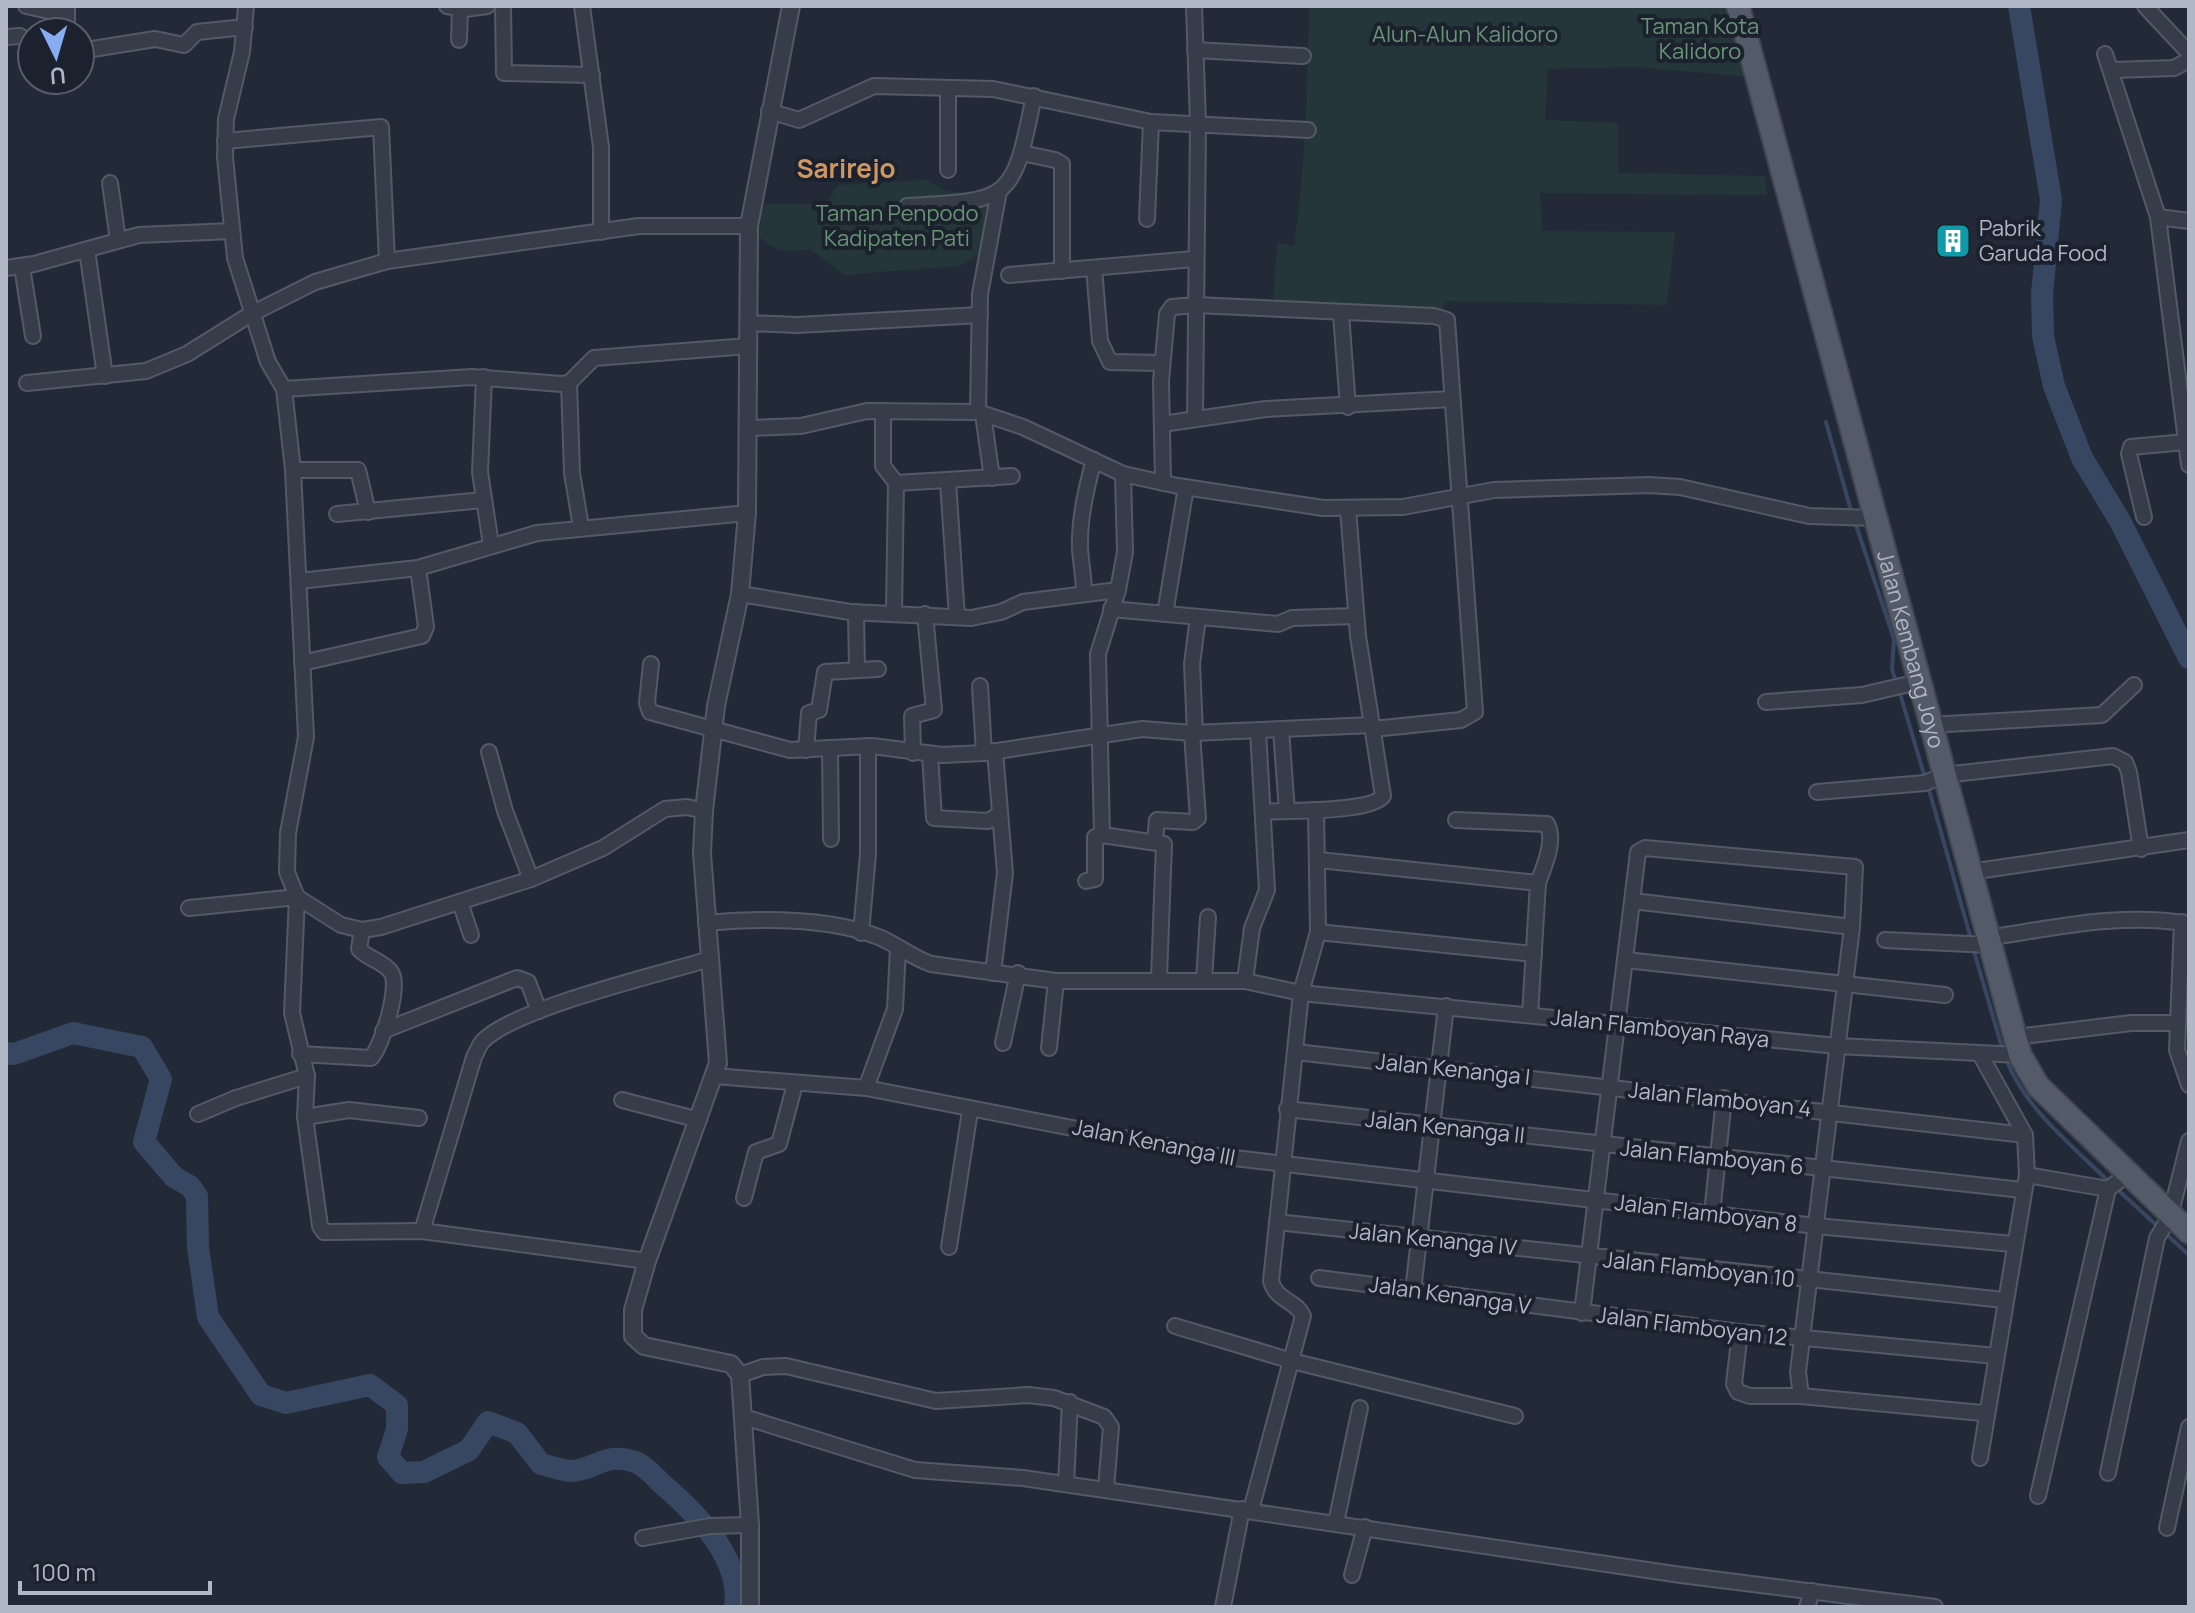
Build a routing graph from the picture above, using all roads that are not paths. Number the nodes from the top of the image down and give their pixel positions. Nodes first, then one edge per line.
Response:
1 (26, 6) edge
2 (246, 6) edge
3 (487, 6) edge
4 (503, 6) edge
5 (582, 6) edge
6 (791, 6) edge
7 (1194, 6) edge
8 (1738, 6) edge
9 (2145, 6) edge
10 (453, 8) edge
11 (67, 11) edge
12 (245, 27) junction
13 (459, 40) dead end
14 (96, 48) edge
15 (1195, 50) junction
16 (2189, 53) edge
17 (2105, 54) dead end
18 (1303, 56) dead end
19 (2189, 60) edge
20 (2113, 70) junction
21 (592, 75) junction
22 (948, 88) junction
23 (1034, 96) junction
24 (769, 111) junction
25 (1151, 122) junction
26 (1198, 124) junction
27 (1308, 130) dead end
28 (225, 141) junction
29 (1022, 153) junction
30 (948, 170) dead end
31 (110, 183) dead end
32 (999, 191) junction
33 (907, 206) dead end
34 (2158, 217) junction
35 (1147, 219) dead end
36 (2189, 221) edge
37 (749, 226) junction
38 (232, 231) junction
39 (601, 232) junction
40 (118, 240) junction
41 (87, 250) junction
42 (1194, 259) junction
43 (387, 261) junction
44 (22, 267) junction
45 (6, 268) edge
46 (1094, 268) junction
47 (1062, 271) junction
48 (1009, 275) dead end
49 (1196, 305) junction
50 (251, 314) junction
51 (1341, 314) junction
52 (980, 315) junction
53 (748, 323) junction
54 (33, 336) dead end
55 (748, 346) junction
56 (1162, 363) junction
57 (105, 376) junction
58 (484, 377) junction
59 (27, 383) dead end
60 (569, 383) junction
61 (284, 389) junction
62 (2185, 394) edge
63 (1452, 399) junction
64 (1348, 407) junction
65 (883, 411) junction
66 (980, 413) junction
67 (1195, 418) junction
68 (1162, 424) junction
69 (750, 428) junction
70 (2185, 442) junction
71 (1094, 460) junction
72 (2189, 465) edge
73 (293, 470) junction
74 (1123, 474) junction
75 (1012, 476) dead end
76 (992, 478) junction
77 (948, 481) junction
78 (896, 483) junction
79 (1163, 483) junction
80 (1186, 487) junction
81 (1458, 497) junction
82 (483, 500) junction
83 (1348, 509) junction
84 (368, 512) junction
85 (747, 513) junction
86 (337, 514) dead end
87 (2144, 517) dead end
88 (1875, 518) junction
89 (581, 527) junction
90 (491, 545) junction
91 (418, 568) junction
92 (299, 581) junction
93 (1118, 590) junction
94 (1084, 593) junction
95 (740, 594) junction
96 (1111, 609) junction
97 (856, 612) junction
98 (894, 612) junction
99 (925, 614) junction
100 (1165, 614) junction
101 (1356, 616) junction
102 (957, 617) junction
103 (1198, 617) junction
104 (302, 663) junction
105 (651, 664) dead end
106 (878, 669) dead end
107 (857, 670) junction
108 (1918, 682) junction
109 (2134, 685) dead end
110 (980, 686) dead end
111 (1766, 702) dead end
112 (1930, 725) junction
113 (713, 727) junction
114 (1373, 727) junction
115 (1281, 730) junction
116 (1258, 731) junction
117 (1193, 733) junction
118 (1100, 734) junction
119 (868, 746) junction
120 (830, 748) junction
121 (806, 750) junction
122 (489, 752) dead end
123 (990, 752) junction
124 (913, 753) junction
125 (930, 754) junction
126 (1944, 775) junction
127 (1817, 792) dead end
128 (1316, 810) junction
129 (704, 811) junction
130 (1287, 811) junction
131 (1263, 812) junction
132 (1000, 814) junction
133 (1456, 820) dead end
134 (1102, 836) junction
135 (831, 839) dead end
136 (1155, 840) junction
137 (2189, 840) edge
138 (2141, 849) junction
139 (1319, 860) junction
140 (1970, 872) junction
141 (531, 879) junction
142 (1086, 881) dead end
143 (1538, 883) junction
144 (297, 897) junction
145 (1633, 901) junction
146 (460, 902) junction
147 (189, 908) dead end
148 (1208, 917) dead end
149 (706, 923) junction
150 (2185, 923) edge
151 (1852, 927) junction
152 (362, 930) junction
153 (1318, 932) junction
154 (861, 933) junction
155 (471, 935) dead end
156 (1885, 940) dead end
157 (1988, 942) junction
158 (898, 948) junction
159 (1534, 954) junction
160 (710, 959) junction
161 (1626, 960) junction
162 (993, 973) junction
163 (1018, 973) junction
164 (1159, 978) junction
165 (1204, 980) junction
166 (1056, 981) junction
167 (1245, 981) junction
168 (1845, 985) junction
169 (1301, 993) junction
170 (1945, 995) dead end
171 (1446, 1006) junction
172 (539, 1011) junction
173 (1530, 1015) junction
174 (2178, 1023) junction
175 (1618, 1024) junction
176 (383, 1031) junction
177 (1003, 1043) dead end
178 (1837, 1046) junction
179 (2018, 1046) junction
180 (1049, 1048) dead end
181 (1296, 1052) junction
182 (300, 1054) junction
183 (1980, 1054) junction
184 (1439, 1067) junction
185 (307, 1076) junction
186 (714, 1076) junction
187 (795, 1084) junction
188 (2189, 1085) edge
189 (1610, 1087) junction
190 (866, 1088) junction
191 (1724, 1098) junction
192 (622, 1100) dead end
193 (1287, 1109) junction
194 (970, 1111) junction
195 (1830, 1111) junction
196 (198, 1114) dead end
197 (305, 1117) junction
198 (419, 1118) dead end
199 (699, 1120) junction
200 (1432, 1125) junction
201 (2025, 1135) junction
202 (2189, 1141) edge
203 (1603, 1144) junction
204 (1718, 1157) junction
205 (1281, 1164) junction
206 (1822, 1169) junction
207 (2128, 1174) junction
208 (2027, 1175) junction
209 (1425, 1182) junction
210 (2108, 1189) junction
211 (2022, 1190) junction
212 (744, 1198) dead end
213 (1596, 1201) junction
214 (1712, 1214) junction
215 (2170, 1216) junction
216 (1277, 1222) junction
217 (1816, 1226) junction
218 (422, 1231) junction
219 (2189, 1232) edge
220 (1419, 1237) junction
221 (2013, 1244) junction
222 (949, 1247) dead end
223 (1590, 1257) junction
224 (647, 1261) junction
225 (1319, 1278) dead end
226 (1808, 1281) junction
227 (1413, 1291) junction
228 (2004, 1300) junction
229 (1582, 1313) junction
230 (1175, 1326) dead end
231 (1740, 1332) junction
232 (1802, 1339) junction
233 (1996, 1356) junction
234 (1292, 1361) junction
235 (740, 1375) junction
236 (1801, 1396) junction
237 (1070, 1402) junction
238 (1360, 1408) dead end
239 (1988, 1409) junction
240 (1515, 1416) dead end
241 (744, 1417) junction
242 (2189, 1427) edge
243 (1980, 1458) dead end
244 (2108, 1473) dead end
245 (1066, 1484) junction
246 (1106, 1489) junction
247 (2038, 1496) dead end
248 (1246, 1509) junction
249 (1336, 1523) junction
250 (750, 1525) junction
251 (1365, 1527) junction
252 (2167, 1528) dead end
253 (643, 1538) dead end
254 (1352, 1575) dead end
255 (1812, 1591) junction
256 (750, 1607) edge
257 (1223, 1607) edge
258 (1807, 1607) edge
259 (1935, 1607) edge

1 - 11 street
2 - 12 street
3 - 10 street
4 - 21 street
5 - 21 street
6 - 24 street
7 - 15 street
8 - 88 main road, Jalan Kembang Joyo
9 - 16 street
10 - 13 street
12 - 14 street
12 - 28 street
15 - 18 street
15 - 26 street
17 - 20 street
19 - 20 street
20 - 34 street
21 - 39 street
22 - 23 street
22 - 24 street
22 - 30 street
23 - 25 street
23 - 29 street
24 - 37 street
25 - 26 street
25 - 35 street
26 - 27 street
26 - 42 street
28 - 38 street
28 - 43 street
29 - 32 street
29 - 47 street
31 - 40 street
32 - 33 street
32 - 52 street
34 - 36 street
34 - 62 street
37 - 39 street
37 - 53 street
38 - 40 street
38 - 50 street
39 - 43 street
40 - 41 street
41 - 44 street
41 - 57 street
42 - 46 street
42 - 49 street
43 - 50 street
44 - 45 street
44 - 54 street
46 - 47 street
46 - 56 street
47 - 48 street
49 - 51 street
49 - 56 street
49 - 67 street
50 - 57 street
50 - 61 street
51 - 63 street
51 - 64 street
52 - 53 street
52 - 66 street
53 - 55 street
55 - 60 street
55 - 69 street
56 - 68 street
57 - 59 street
58 - 60 street
58 - 61 street
58 - 82 street
60 - 89 street
61 - 73 street
62 - 70 street
63 - 64 street
63 - 81 street
64 - 67 street
65 - 66 street
65 - 69 street
65 - 78 street
66 - 71 street
66 - 76 street
67 - 68 street
68 - 79 street
69 - 85 street
70 - 72 street
70 - 87 street
71 - 74 street
71 - 94 street
73 - 84 street
73 - 92 street
74 - 79 street
74 - 93 street
75 - 76 street
76 - 77 street
77 - 78 street
77 - 102 street
78 - 98 street
79 - 80 street
80 - 83 street
80 - 100 street
81 - 83 street
81 - 88 street
81 - 114 street
82 - 84 street
82 - 90 street
83 - 101 street
84 - 86 street
85 - 89 street
85 - 95 street
88 - 108 main road, Jalan Kembang Joyo
89 - 90 street
90 - 91 street
91 - 92 street
91 - 104 street
92 - 104 street
93 - 94 street
93 - 96 street
94 - 102 street
95 - 97 street
95 - 113 street
96 - 100 street
96 - 118 street
97 - 98 street
97 - 107 street
98 - 99 street
99 - 102 street
99 - 124 street
100 - 103 street
101 - 103 street
101 - 114 street
103 - 117 street
104 - 144 street
105 - 113 street
106 - 107 street
107 - 121 street
108 - 111 street
108 - 112 main road, Jalan Kembang Joyo
109 - 112 street
110 - 123 street
112 - 126 main road, Jalan Kembang Joyo
113 - 121 street
113 - 129 street
114 - 115 street
114 - 128 street
115 - 116 street
115 - 130 street
116 - 117 street
116 - 131 street
117 - 118 street
117 - 136 street
118 - 123 street
118 - 134 street
119 - 120 street
119 - 124 street
119 - 154 street
120 - 121 street
120 - 135 street
122 - 141 street
123 - 125 street
123 - 132 street
124 - 125 street
125 - 132 street
126 - 127 street
126 - 138 street
126 - 140 main road, Jalan Kembang Joyo
128 - 130 street
128 - 139 street
129 - 141 street
129 - 149 street
130 - 131 street
131 - 167 street
132 - 162 street
133 - 143 street
134 - 136 street
134 - 142 street
136 - 164 street
137 - 138 street
138 - 140 street
139 - 143 street
139 - 153 street
140 - 157 main road, Jalan Kembang Joyo
141 - 146 street
143 - 159 street
144 - 147 street
144 - 152 street
144 - 182 street
145 - 151 street
145 - 151 street
145 - 161 street
146 - 152 street
146 - 155 street
148 - 165 street
149 - 154 street, Jalan Flamboyan Raya
149 - 160 street
150 - 157 street
150 - 174 street
151 - 168 street
152 - 176 street
153 - 159 street
153 - 169 street
154 - 158 street, Jalan Flamboyan Raya
156 - 157 street
157 - 179 main road, Jalan Kembang Joyo
158 - 162 street, Jalan Flamboyan Raya
158 - 190 street
159 - 173 street
160 - 172 street
160 - 186 street
161 - 168 street
161 - 175 street
162 - 163 street, Jalan Flamboyan Raya
163 - 166 street, Jalan Flamboyan Raya
163 - 177 street
164 - 165 street, Jalan Flamboyan Raya
164 - 166 street, Jalan Flamboyan Raya
165 - 167 street, Jalan Flamboyan Raya
166 - 180 street
167 - 169 street, Jalan Flamboyan Raya
168 - 170 street
168 - 178 street
169 - 171 street, Jalan Flamboyan Raya
169 - 181 street
171 - 173 street, Jalan Flamboyan Raya
171 - 184 street
172 - 176 street
172 - 218 street
173 - 175 street, Jalan Flamboyan Raya
174 - 179 street, Jalan Flamboyan Raya
174 - 188 street
175 - 178 street, Jalan Flamboyan Raya
175 - 189 street
176 - 182 street
178 - 183 street, Jalan Flamboyan Raya
178 - 195 street
179 - 183 street, Jalan Flamboyan Raya
179 - 207 main road, Jalan Kembang Joyo
181 - 184 street, Jalan Kenanga I
181 - 193 street
182 - 185 street
183 - 201 street
184 - 189 street, Jalan Kenanga I
184 - 200 street
185 - 196 street
185 - 197 street
186 - 187 street, Jalan Kenanga III
186 - 199 street
187 - 190 street, Jalan Kenanga III
187 - 212 street
189 - 191 street, Jalan Flamboyan 4
189 - 203 street
190 - 194 street, Jalan Kenanga III
191 - 195 street, Jalan Flamboyan 4
191 - 204 street
192 - 199 street
193 - 200 street, Jalan Kenanga II
193 - 205 street
194 - 205 street, Jalan Kenanga III
194 - 222 street
195 - 201 street, Jalan Flamboyan 4
195 - 206 street
197 - 198 street
197 - 218 street
199 - 224 street
200 - 203 street, Jalan Kenanga II
200 - 209 street
201 - 208 street
202 - 215 street
203 - 204 street, Jalan Flamboyan 6
203 - 213 street
204 - 206 street, Jalan Flamboyan 6
204 - 214 street
205 - 209 street, Jalan Kenanga III
205 - 216 street
206 - 211 street, Jalan Flamboyan 6
206 - 217 street
207 - 210 street
207 - 215 main road, Jalan Kembang Joyo
208 - 210 street
208 - 211 street
209 - 213 street, Jalan Kenanga III
209 - 220 street
210 - 247 street
211 - 221 street
213 - 214 street, Jalan Flamboyan 8
213 - 223 street
214 - 217 street, Jalan Flamboyan 8
215 - 219 main road, Jalan Kembang Joyo
215 - 244 street
216 - 220 street, Jalan Kenanga IV
216 - 234 street
217 - 221 street, Jalan Flamboyan 8
217 - 226 street
218 - 224 street
220 - 223 street, Jalan Kenanga IV
220 - 227 street
221 - 228 street
223 - 226 street, Jalan Flamboyan 10
223 - 229 street
224 - 235 street
225 - 227 street, Jalan Kenanga V
226 - 228 street, Jalan Flamboyan 10
226 - 232 street
227 - 229 street, Jalan Kenanga V
228 - 233 street
229 - 231 street, Jalan Flamboyan 12
230 - 234 street
231 - 232 street, Jalan Flamboyan 12
231 - 236 street
232 - 233 street, Jalan Flamboyan 12
232 - 236 street
233 - 239 street
234 - 240 street
234 - 248 street
235 - 237 street
235 - 241 street
236 - 239 street
237 - 245 street
237 - 246 street
238 - 249 street
239 - 243 street
241 - 245 street
241 - 250 street
242 - 252 street
245 - 246 street
246 - 248 street
248 - 249 street
248 - 257 street
249 - 251 street
250 - 253 street
250 - 256 street
251 - 254 street
251 - 255 street
255 - 258 street
255 - 259 street

